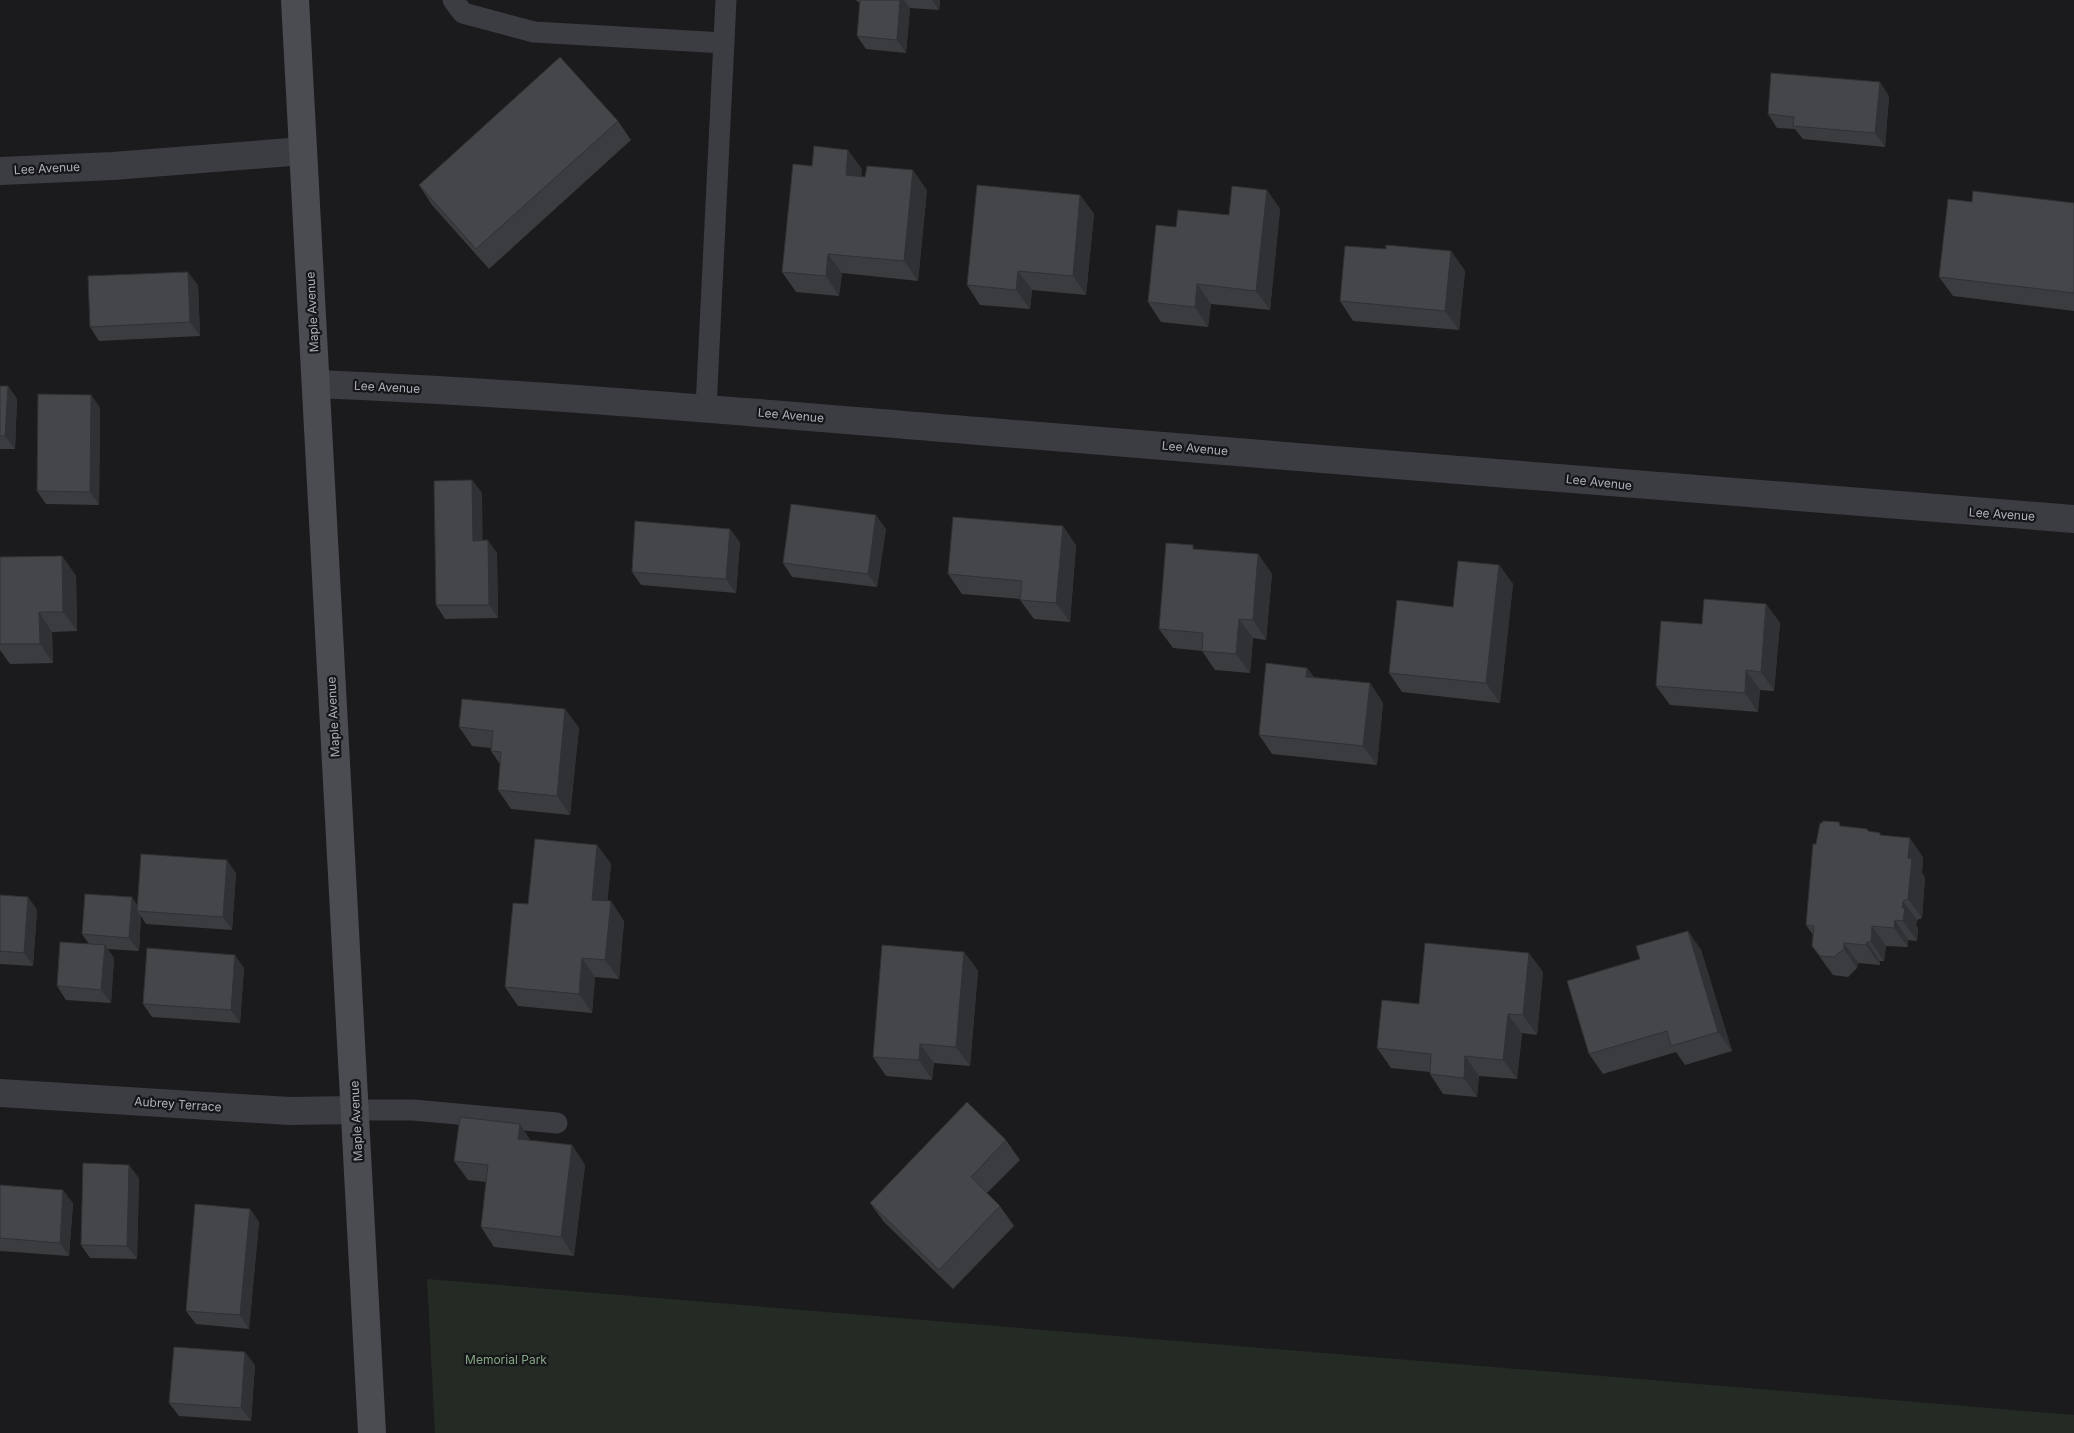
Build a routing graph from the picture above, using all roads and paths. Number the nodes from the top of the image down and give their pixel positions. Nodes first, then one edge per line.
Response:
1 (295, 0) edge
2 (454, 0) edge
3 (726, 0) edge
4 (724, 43) junction
5 (303, 151) junction
6 (0, 171) edge
7 (316, 384) junction
8 (706, 408) junction
9 (2074, 519) edge
10 (0, 1093) edge
11 (355, 1110) junction
12 (557, 1123) dead end
13 (372, 1433) edge

1 - 5 main road, Maple Avenue
2 - 4 lane
3 - 4 lane
4 - 8 lane
5 - 6 street, Lee Avenue
5 - 7 main road, Maple Avenue
7 - 8 street, Lee Avenue
7 - 11 main road, Maple Avenue
8 - 9 street, Lee Avenue
10 - 11 street, Aubrey Terrace
11 - 12 lane
11 - 13 main road, Maple Avenue

